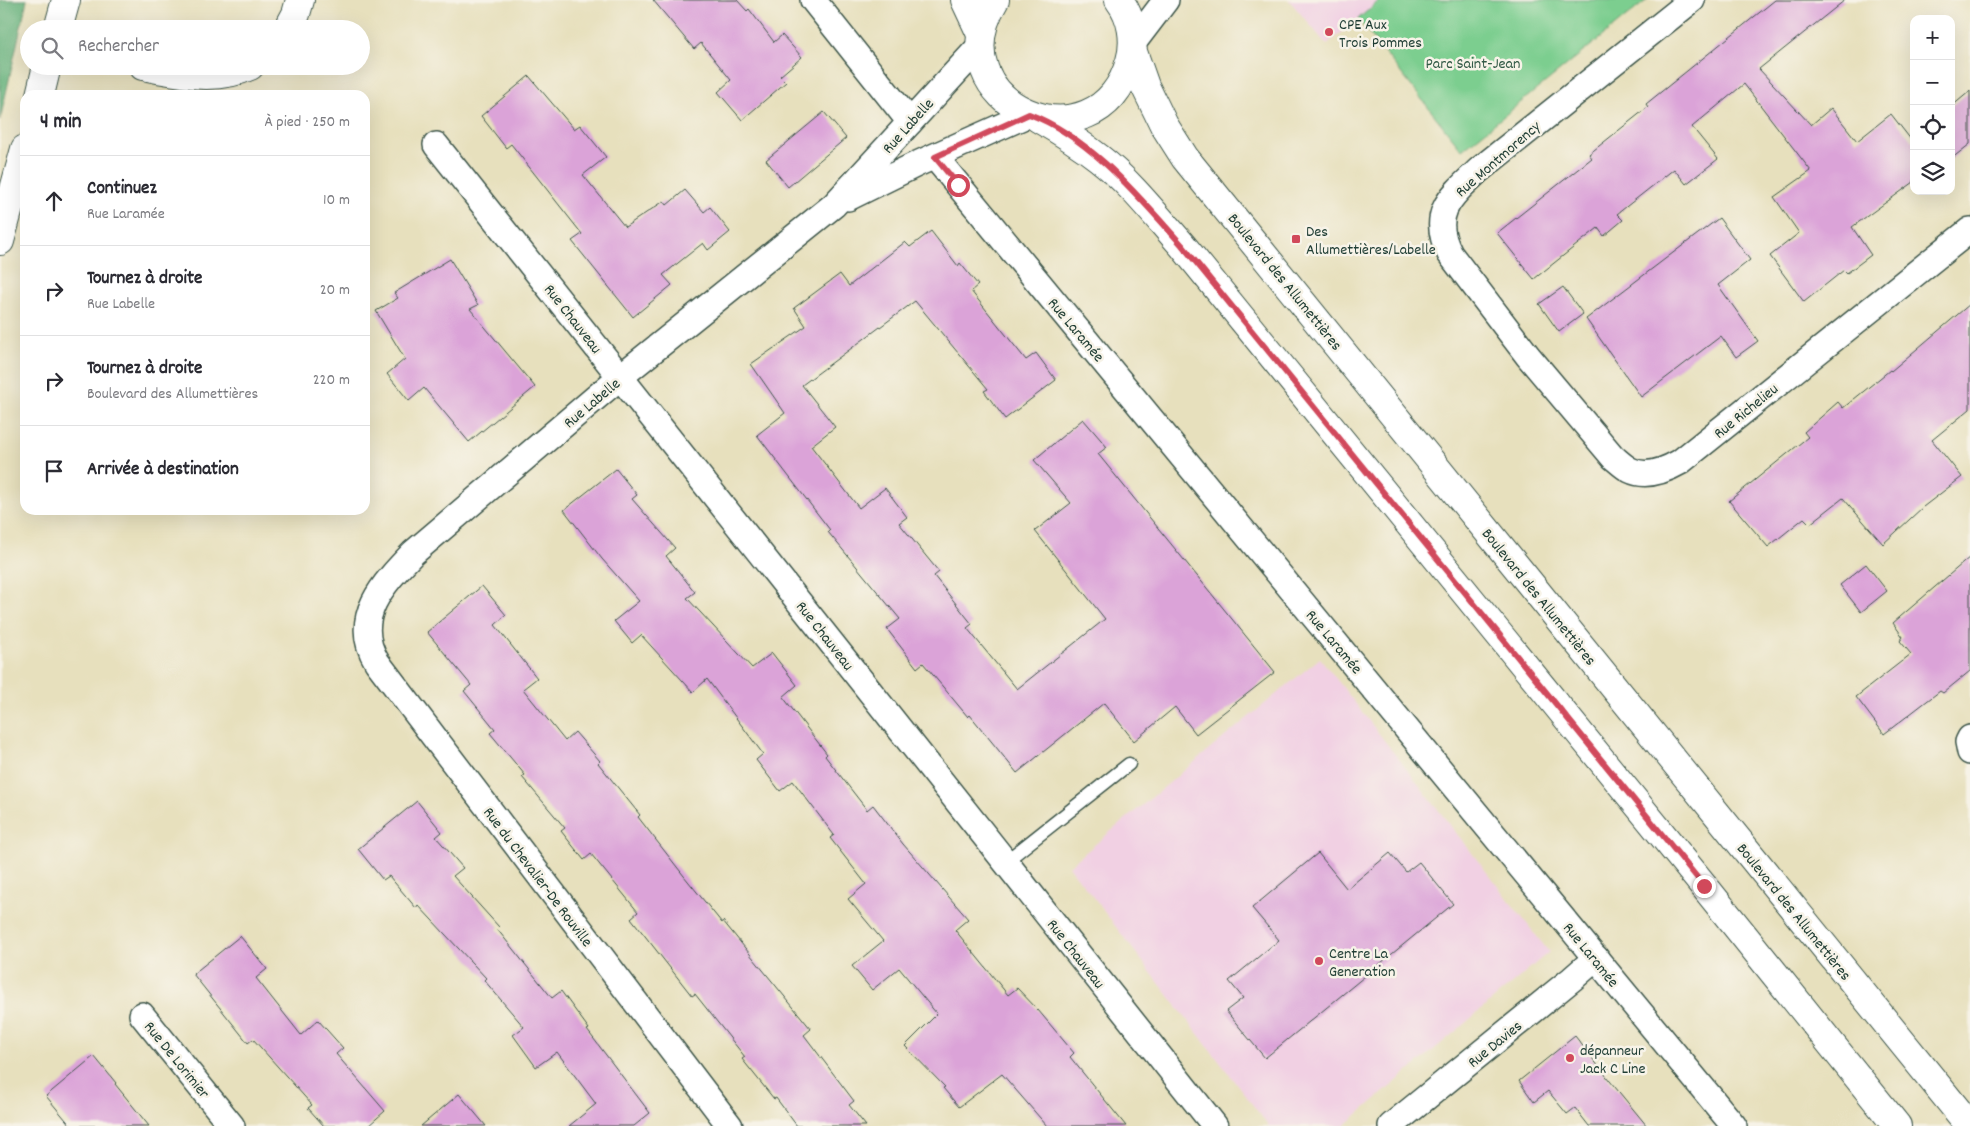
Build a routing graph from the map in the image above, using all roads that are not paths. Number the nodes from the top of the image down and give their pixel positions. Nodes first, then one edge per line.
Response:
1 (66, 0) edge
2 (300, 0) edge
3 (813, 0) edge
4 (965, 0) edge
5 (995, 0) edge
6 (1119, 0) edge
7 (1166, 0) edge
8 (1692, 0) edge
9 (60, 20) edge
10 (293, 20) edge
11 (981, 40) junction
12 (1133, 47) junction
13 (45, 75) edge
14 (41, 90) edge
15 (1034, 116) junction
16 (910, 122) junction
17 (436, 145) dead end
18 (935, 157) junction
19 (20, 168) edge
20 (834, 205) junction
21 (1970, 230) edge
22 (0, 242) edge
23 (1528, 356) joint
24 (620, 377) junction
25 (368, 618) joint
26 (1129, 764) dead end
27 (1005, 862) junction
28 (1596, 958) junction
29 (142, 1015) dead end
30 (232, 1126) edge
31 (730, 1126) edge
32 (1215, 1126) edge
33 (1391, 1126) edge
34 (1734, 1126) edge
35 (1897, 1126) edge
36 (1970, 1126) edge

1 - 9 main road
2 - 10 main road
3 - 16 street
4 - 11 main road
5 - 11 main road
6 - 12 main road, Boulevard des Allumettières
7 - 12 street
8 - 23 street, Rue Montmorency
11 - 15 main road
11 - 16 street, Rue Labelle
12 - 15 main road
12 - 36 main road, Boulevard des Allumettières
13 - 14 main road
15 - 18 street, Rue Labelle
15 - 35 main road
16 - 20 street, Rue Labelle
17 - 24 street, Rue Chauveau
18 - 20 street, Rue Labelle
18 - 28 street, Rue Laramée
19 - 22 main road
20 - 24 street, Rue Labelle
21 - 23 street, Rue Richelieu
24 - 25 street, Rue Labelle
24 - 27 street, Rue Chauveau
25 - 31 street, Rue du Chevalier-De Rouville
26 - 27 lane
27 - 32 street, Rue Chauveau
28 - 33 street, Rue Davies
28 - 34 street, Rue Laramée
29 - 30 street, Rue De Lorimier

